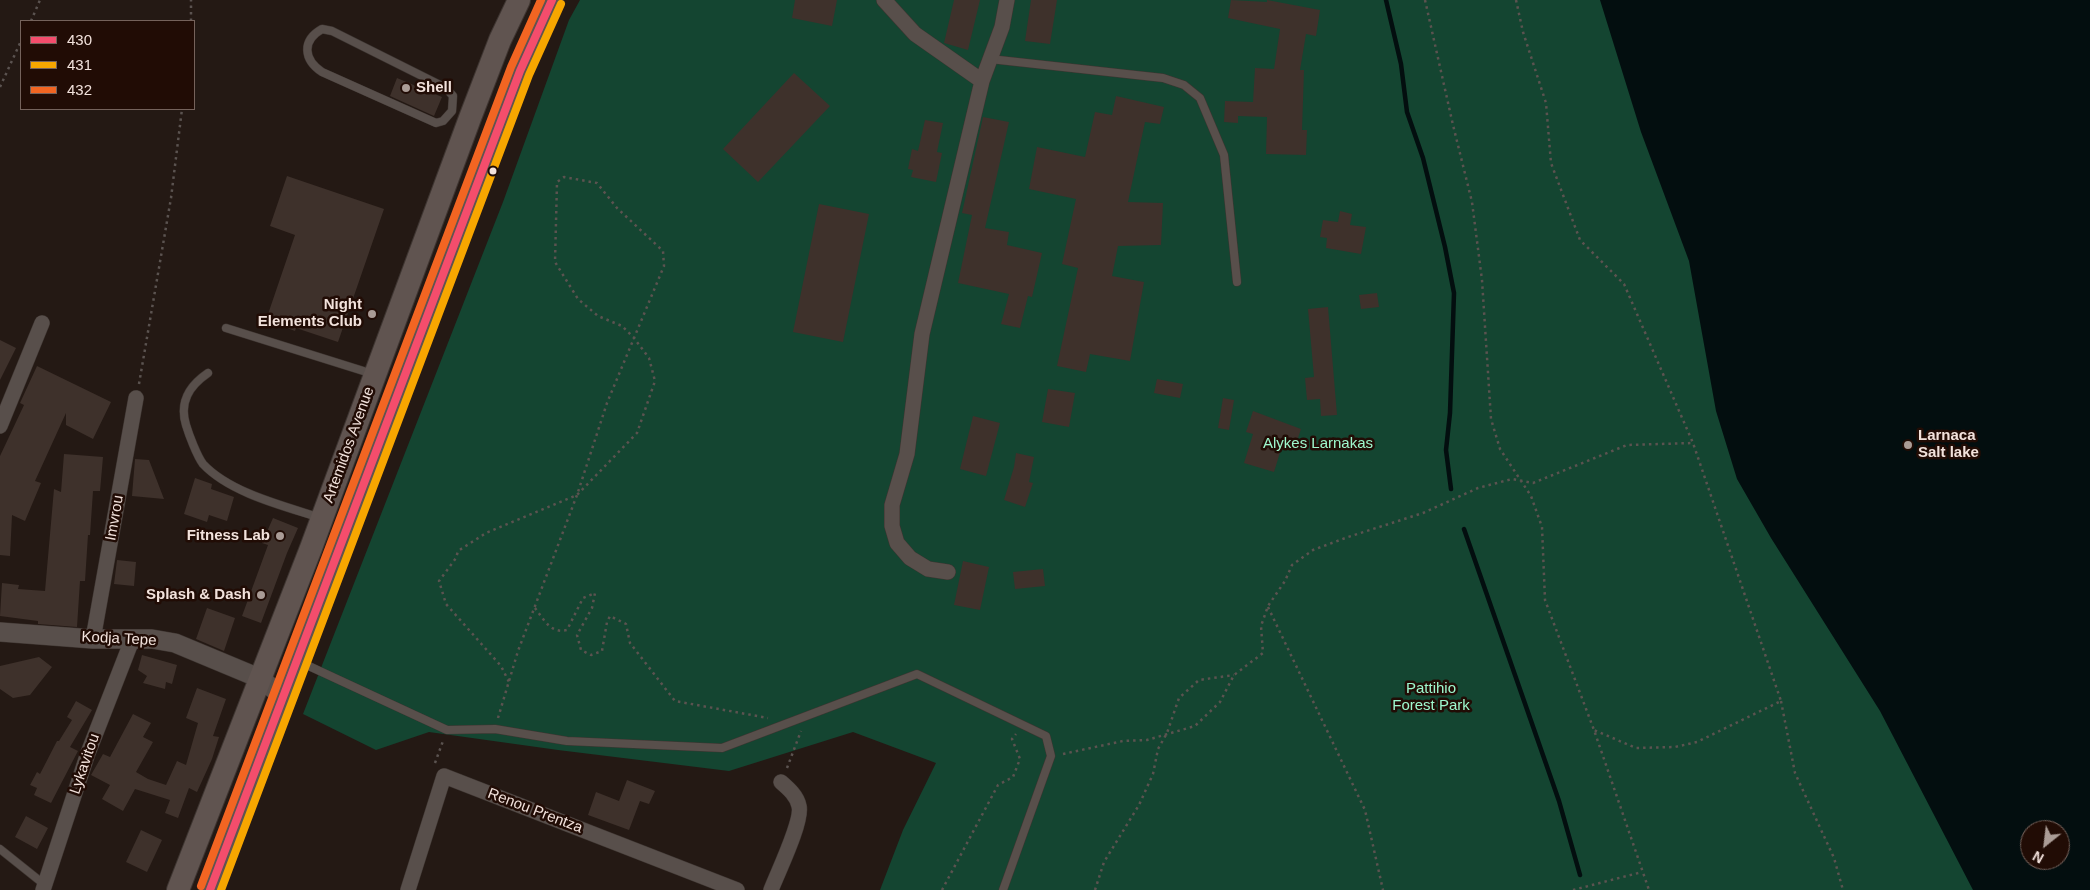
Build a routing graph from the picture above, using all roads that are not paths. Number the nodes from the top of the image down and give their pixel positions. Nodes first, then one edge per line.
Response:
1 (519, 0) edge
2 (552, 0) edge
3 (884, 0) edge
4 (1007, 0) edge
5 (990, 59) junction
6 (982, 81) junction
7 (436, 122) joint
8 (1237, 282) dead end
9 (42, 324) dead end
10 (226, 328) dead end
11 (208, 373) dead end
12 (375, 375) junction
13 (136, 398) road end
14 (0, 426) edge
15 (322, 518) junction
16 (948, 572) dead end
17 (0, 632) edge
18 (93, 638) junction
19 (132, 640) junction
20 (298, 661) junction
21 (259, 678) junction
22 (284, 697) junction
23 (781, 782) road end
24 (0, 849) edge
25 (44, 887) edge
26 (178, 890) edge
27 (210, 890) edge
28 (408, 890) edge
29 (737, 890) edge
30 (771, 890) edge
31 (1003, 890) edge

1 - 12 main road, Artemidos Avenue
2 - 20 main road, Artemidos Avenue
3 - 6 street
4 - 5 street
5 - 6 street
5 - 8 lane
6 - 16 street
7 - 7 lane
9 - 14 street
10 - 12 lane
11 - 15 lane
12 - 15 main road, Artemidos Avenue
13 - 18 street, Imvrou
15 - 21 main road, Artemidos Avenue
17 - 18 street, Kodja Tepe
18 - 19 street, Kodja Tepe
19 - 21 street, Kodja Tepe
19 - 25 street, Lykavitou
20 - 22 main road, Artemidos Avenue
20 - 31 lane
21 - 22 street, Kodja Tepe
21 - 26 main road, Artemidos Avenue
22 - 27 main road, Artemidos Avenue
23 - 30 street
24 - 25 lane
28 - 29 street, Renou Prentza

